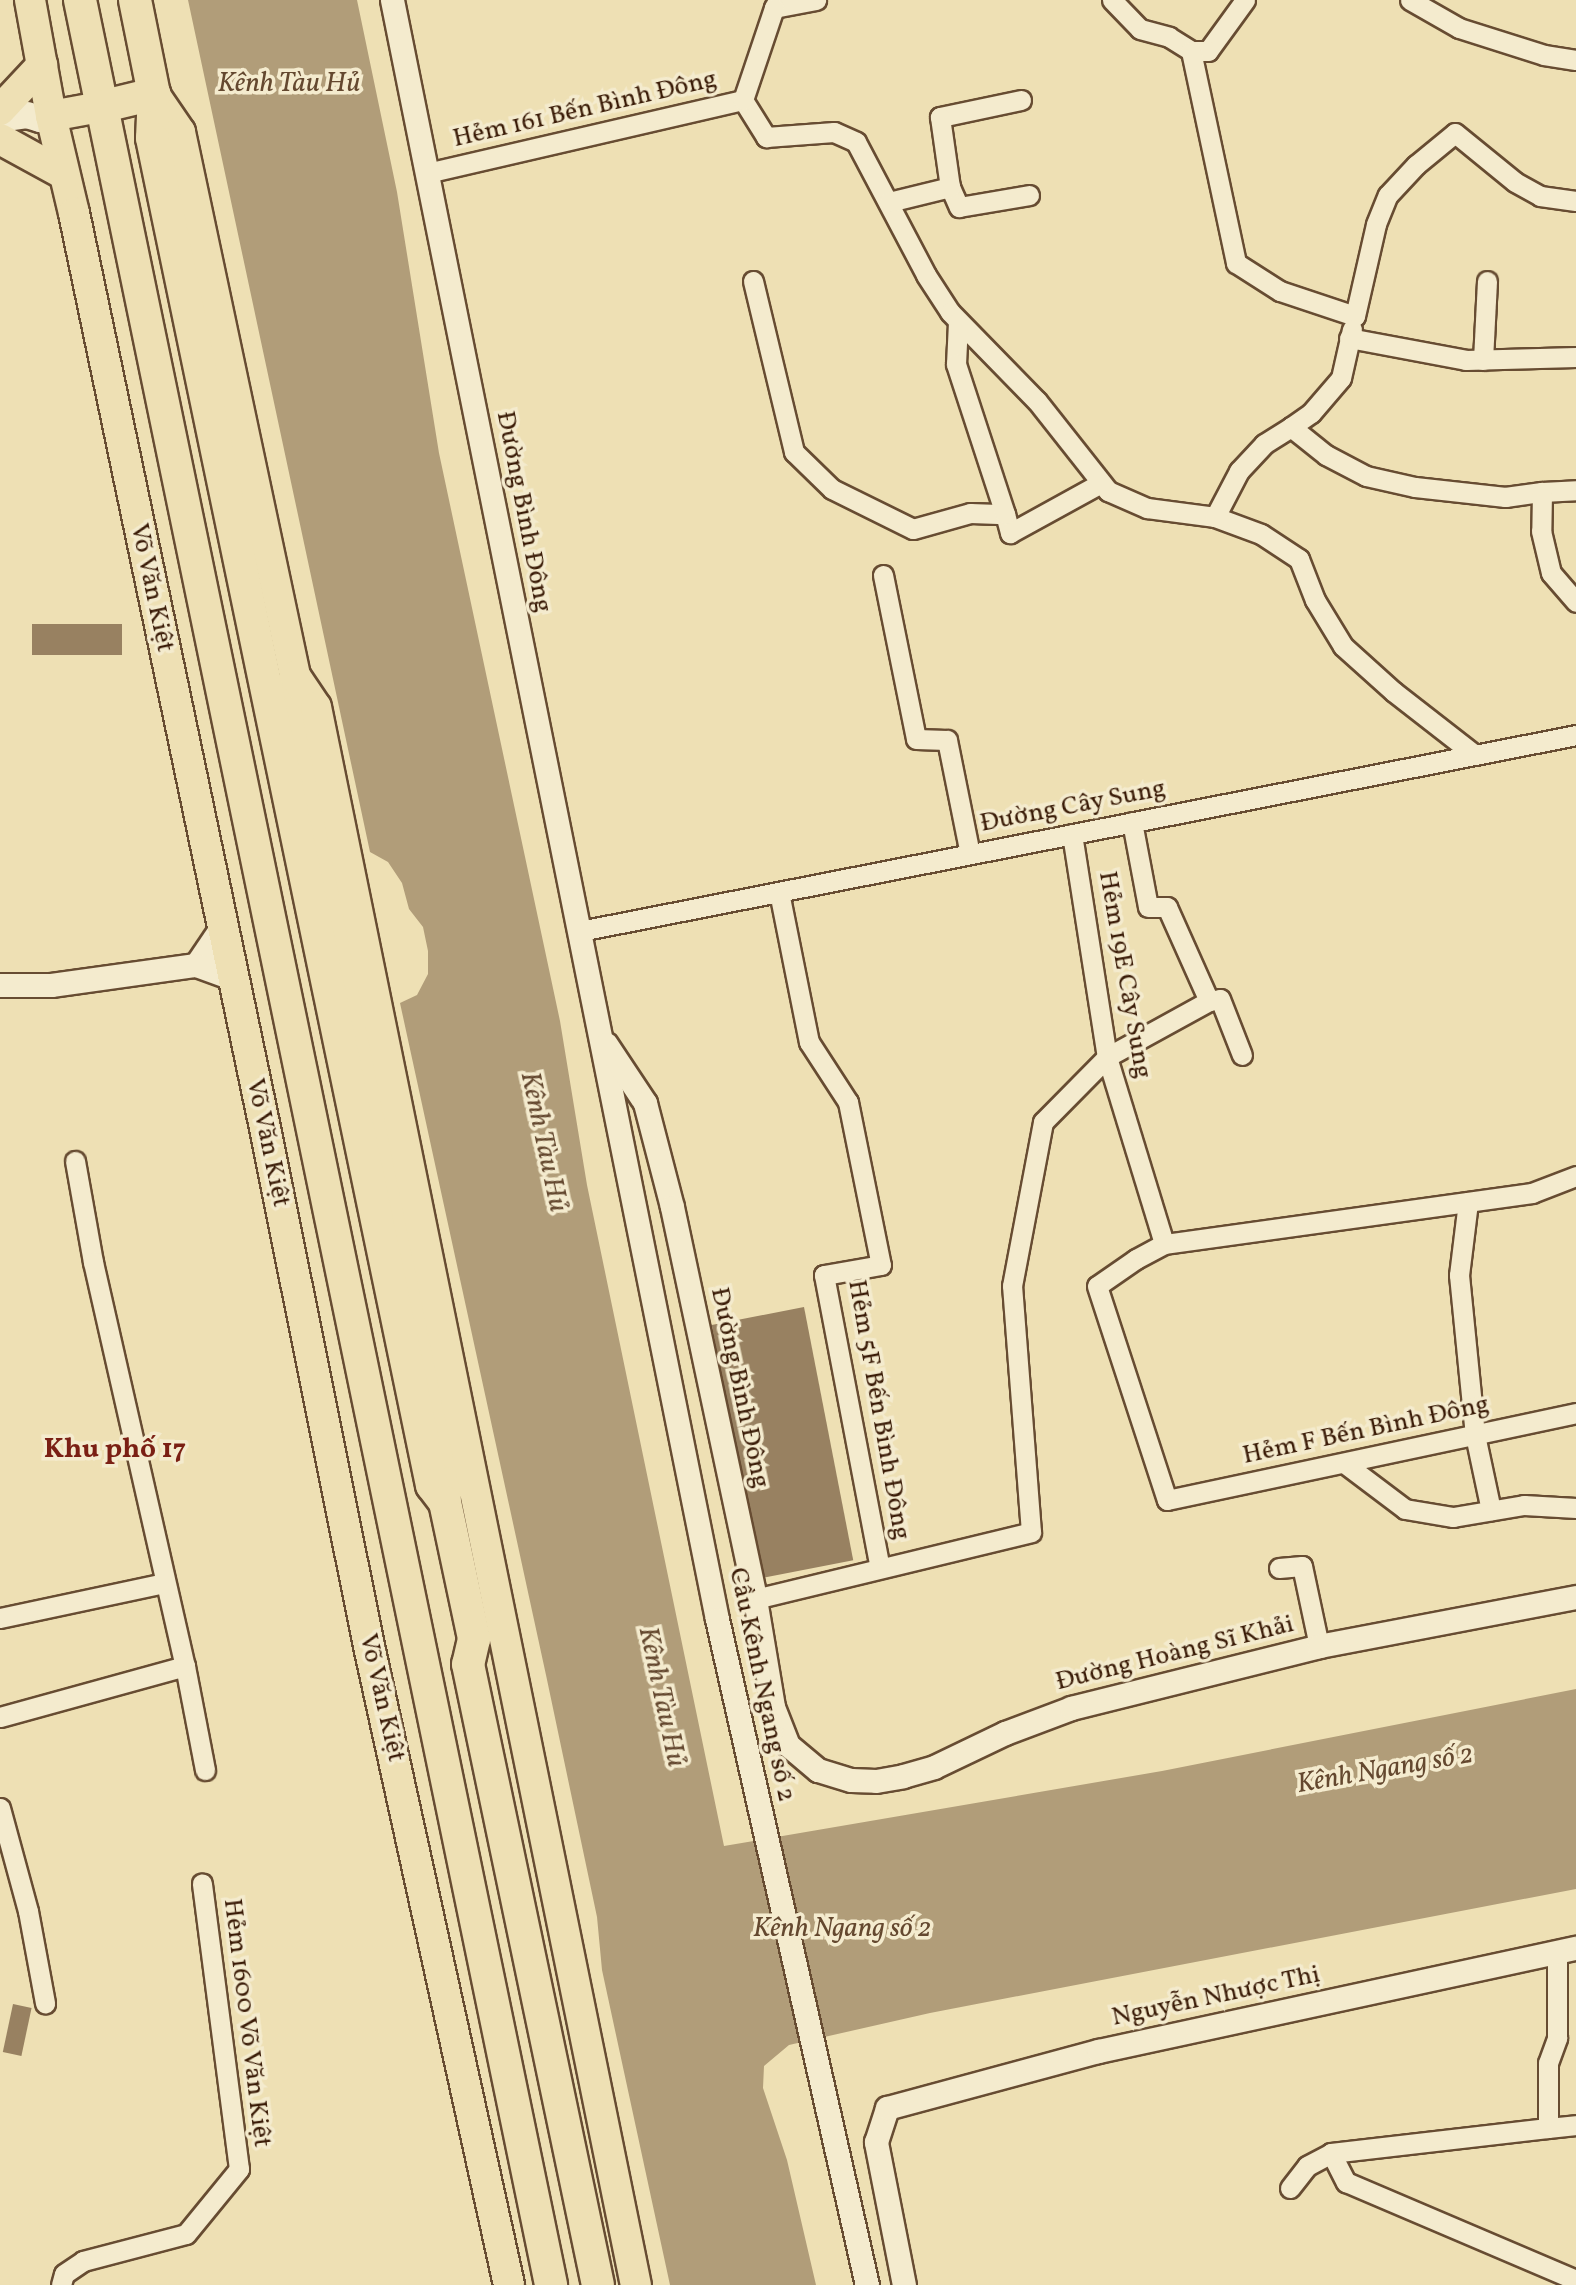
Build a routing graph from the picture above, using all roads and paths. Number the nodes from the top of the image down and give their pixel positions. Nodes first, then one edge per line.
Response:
1 (30, 0) edge
2 (80, 0) edge
3 (135, 0) edge
4 (392, 0) edge
5 (816, 0) edge
6 (1112, 0) edge
7 (1245, 0) edge
8 (1410, 0) edge
9 (776, 4) edge
10 (1191, 51) junction
11 (1576, 60) edge
12 (43, 65) junction
13 (154, 94) junction
14 (743, 100) junction
15 (1021, 100) dead end
16 (100, 107) junction
17 (0, 110) edge
18 (46, 118) junction
19 (0, 119) edge
20 (0, 132) edge
21 (0, 139) edge
22 (427, 173) junction
23 (64, 174) junction
24 (950, 187) junction
25 (1029, 195) dead end
26 (1576, 201) edge
27 (889, 202) junction
28 (753, 281) dead end
29 (1487, 281) dead end
30 (1354, 316) junction
31 (958, 322) junction
32 (1349, 338) junction
33 (1576, 357) edge
34 (1483, 360) junction
35 (1291, 427) junction
36 (1101, 483) junction
37 (1576, 490) edge
38 (1542, 492) junction
39 (1005, 514) junction
40 (1215, 517) junction
41 (883, 575) dead end
42 (1576, 602) edge
43 (295, 676) junction
44 (1576, 735) edge
45 (1475, 755) junction
46 (1132, 822) junction
47 (1072, 834) junction
48 (970, 854) junction
49 (779, 892) junction
50 (221, 928) junction
51 (580, 931) junction
52 (196, 965) junction
53 (232, 978) junction
54 (0, 985) edge
55 (1209, 1001) junction
56 (600, 1035) junction
57 (1242, 1055) dead end
58 (1107, 1057) junction
59 (612, 1094) joint
60 (75, 1161) dead end
61 (1576, 1176) edge
62 (1468, 1202) junction
63 (1164, 1244) junction
64 (1576, 1413) edge
65 (1475, 1435) junction
66 (1344, 1462) junction
67 (445, 1502) junction
68 (1576, 1508) edge
69 (1491, 1510) junction
70 (880, 1568) junction
71 (1279, 1568) dead end
72 (164, 1583) junction
73 (1576, 1597) edge
74 (755, 1599) junction
75 (0, 1618) edge
76 (474, 1639) junction
77 (1319, 1646) junction
78 (185, 1666) junction
79 (0, 1717) edge
80 (801, 1759) joint
81 (205, 1770) dead end
82 (0, 1808) edge
83 (202, 1883) dead end
84 (1566, 1950) edge
85 (45, 2003) dead end
86 (1576, 2125) edge
87 (1548, 2129) junction
88 (1331, 2153) junction
89 (1290, 2188) dead end
90 (1576, 2280) edge
91 (61, 2285) edge
92 (509, 2285) edge
93 (551, 2285) edge
94 (598, 2285) edge
95 (618, 2285) edge
96 (636, 2285) edge
97 (867, 2285) edge
98 (904, 2285) edge

1 - 12 main road, Võ Văn Kiệt
2 - 16 highway, Võ Văn Kiệt
3 - 13 highway
4 - 22 street, Đường Bình Đông
5 - 9 street
6 - 10 street
7 - 10 street
8 - 11 street
9 - 14 street, Hẻm 161 Bến Bình Đông
10 - 30 street
12 - 17 main road
12 - 18 main road, Võ Văn Kiệt
13 - 16 highway
13 - 43 main road
13 - 67 highway
14 - 22 street, Hẻm 161 Bến Bình Đông
14 - 27 street
15 - 24 street
16 - 18 main road
16 - 93 highway, Võ Văn Kiệt
18 - 19 main road
18 - 20 main road
18 - 23 main road, Võ Văn Kiệt
21 - 23 main road
22 - 51 street, Đường Bình Đông
23 - 50 main road, Võ Văn Kiệt
24 - 25 street
24 - 27 street
26 - 30 street
27 - 31 street
28 - 39 street
29 - 34 street
30 - 32 street
31 - 36 street
31 - 39 street
32 - 34 street
32 - 35 street
33 - 34 street
35 - 38 street
35 - 40 street
36 - 39 street
36 - 40 street
37 - 38 street
38 - 42 street
40 - 45 street
41 - 48 street
43 - 67 main road
43 - 96 main road
44 - 45 street, Đường Cây Sung
45 - 46 street, Đường Cây Sung
46 - 47 street, Đường Cây Sung
46 - 55 street
47 - 48 street, Đường Cây Sung
47 - 58 street, Hẻm 19E Cây Sung
48 - 49 street, Đường Cây Sung
49 - 51 street, Đường Cây Sung
49 - 70 street, Hẻm 5F Bến Bình Đông
50 - 52 street
50 - 53 main road, Võ Văn Kiệt
51 - 56 street, Đường Bình Đông
52 - 53 street
52 - 54 street
53 - 92 main road, Võ Văn Kiệt
55 - 57 street
55 - 58 street
56 - 59 street, Đường Bình Đông
56 - 74 street, Đường Bình Đông
58 - 63 street, Hẻm 19E Cây Sung
58 - 70 street
59 - 97 street, Cầu Kênh Ngang số 2
60 - 72 street
61 - 62 street
62 - 63 street
62 - 65 street
63 - 66 street, Hẻm F Bến Bình Đông
64 - 65 street, Hẻm F Bến Bình Đông
65 - 66 street, Hẻm F Bến Bình Đông
65 - 69 street
66 - 69 street
67 - 76 highway
68 - 69 street
70 - 74 street
71 - 77 street
72 - 75 street
72 - 78 street
73 - 77 street, Đường Hoàng Sĩ Khải
74 - 80 street, Đường Bình Đông
76 - 94 highway
76 - 95 main road
77 - 80 street, Đường Hoàng Sĩ Khải
78 - 79 street
78 - 81 street
82 - 85 street
83 - 91 street, Hẻm 1600 Võ Văn Kiệt
84 - 87 street
84 - 98 street, Nguyễn Nhược Thị
86 - 87 street
87 - 88 street
88 - 89 street
88 - 90 street

